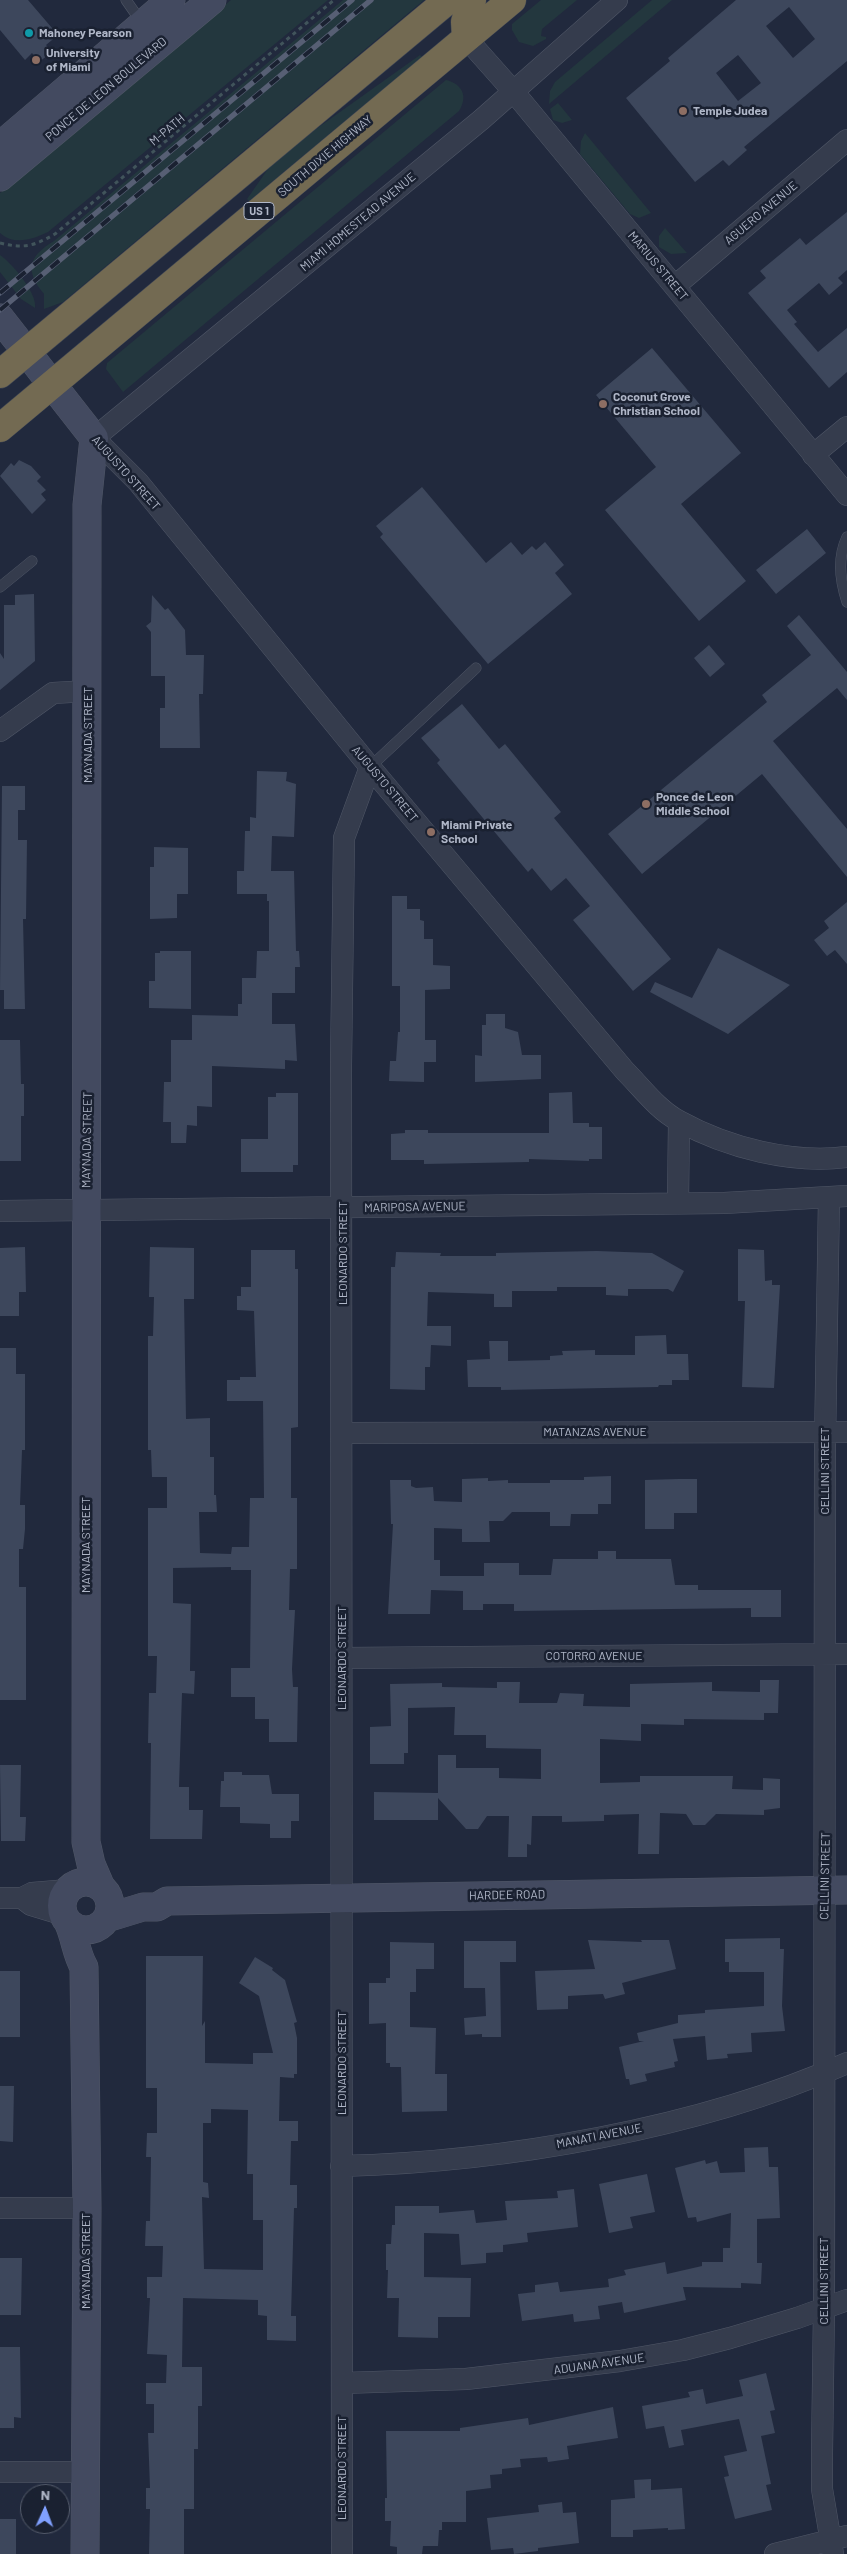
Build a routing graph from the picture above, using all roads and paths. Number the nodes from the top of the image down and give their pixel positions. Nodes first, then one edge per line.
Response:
1 (126, 0) edge
2 (171, 0) edge
3 (212, 0) edge
4 (334, 0) edge
5 (448, 0) edge
6 (472, 0) edge
7 (512, 0) edge
8 (617, 0) edge
9 (151, 34) junction
10 (466, 38) junction
11 (394, 45) junction
12 (513, 91) junction
13 (847, 140) edge
14 (0, 146) edge
15 (0, 177) edge
16 (0, 243) edge
17 (675, 286) junction
18 (0, 318) edge
19 (28, 351) junction
20 (0, 374) edge
21 (52, 385) junction
22 (847, 427) edge
23 (0, 428) edge
24 (94, 438) junction
25 (813, 455) junction
26 (847, 495) edge
27 (847, 537) edge
28 (32, 561) dead end
29 (0, 586) edge
30 (847, 602) edge
31 (476, 668) dead end
32 (88, 691) junction
33 (1, 727) edge
34 (370, 767) junction
35 (679, 1121) junction
36 (847, 1157) edge
37 (838, 1197) edge
38 (678, 1204) junction
39 (343, 1208) junction
40 (0, 1211) edge
41 (86, 1211) junction
42 (825, 1432) junction
43 (847, 1432) edge
44 (343, 1433) junction
45 (826, 1654) junction
46 (847, 1654) edge
47 (342, 1658) junction
48 (86, 1842) junction
49 (836, 1890) edge
50 (342, 1897) junction
51 (0, 1898) edge
52 (68, 1903) junction
53 (104, 1905) junction
54 (84, 1967) junction
55 (847, 2063) edge
56 (824, 2073) junction
57 (341, 2166) junction
58 (0, 2208) edge
59 (87, 2208) junction
60 (847, 2300) edge
61 (824, 2307) junction
62 (343, 2383) junction
63 (0, 2472) edge
64 (85, 2472) junction
65 (837, 2543) edge
66 (85, 2554) edge
67 (342, 2554) edge
68 (774, 2554) edge

1 - 9 lane
2 - 9 street, PONCE DE LEON BOULEVARD
3 - 9 street, PONCE DE LEON BOULEVARD
4 - 16 path, M-PATH
5 - 11 highway
6 - 10 highway
7 - 10 highway, SOUTH DIXIE HIGHWAY / US 1
8 - 12 street, MIAMI HOMESTEAD AVENUE
9 - 14 street, PONCE DE LEON BOULEVARD
9 - 15 street, PONCE DE LEON BOULEVARD
10 - 11 highway
10 - 12 street, MARIUS STREET
10 - 21 highway, SOUTH DIXIE HIGHWAY / US 1
11 - 19 highway
12 - 17 street, MARIUS STREET
12 - 24 street, MIAMI HOMESTEAD AVENUE
13 - 17 street, AGUERO AVENUE
17 - 25 street, MARIUS STREET
18 - 19 street, AUGUSTO STREET
19 - 20 highway
19 - 21 street, AUGUSTO STREET
21 - 23 highway, SOUTH DIXIE HIGHWAY / US 1
21 - 24 street, AUGUSTO STREET
22 - 25 street
24 - 32 street, MAYNADA STREET
24 - 34 street, AUGUSTO STREET
25 - 26 street, MARIUS STREET
27 - 30 lane
28 - 29 lane
31 - 34 lane
32 - 33 street
32 - 41 street, MAYNADA STREET
34 - 35 street, AUGUSTO STREET
34 - 39 street, LEONARDO STREET
35 - 36 street, AUGUSTO STREET
35 - 38 street
37 - 38 street, MARIPOSA AVENUE
37 - 42 street, CELLINI STREET
38 - 39 street, MARIPOSA AVENUE
39 - 41 street, MARIPOSA AVENUE
39 - 44 street, LEONARDO STREET
40 - 41 street, MARIPOSA AVENUE
41 - 48 street, MAYNADA STREET
42 - 43 street, MATANZAS AVENUE
42 - 44 street, MATANZAS AVENUE
42 - 45 street, CELLINI STREET
44 - 47 street, LEONARDO STREET
45 - 46 street, COTORRO AVENUE
45 - 47 street, COTORRO AVENUE
45 - 49 street, CELLINI STREET
47 - 50 street, LEONARDO STREET
48 - 52 street, MAYNADA STREET
48 - 53 street, MAYNADA STREET
49 - 50 street, HARDEE ROAD
49 - 56 street, CELLINI STREET
50 - 53 street, HARDEE ROAD
50 - 57 street, LEONARDO STREET
51 - 52 street
52 - 53 street
52 - 53 street
52 - 54 street, MAYNADA STREET
53 - 54 street, MAYNADA STREET
54 - 59 street, MAYNADA STREET
55 - 56 street, MANATI AVENUE
56 - 57 street, MANATI AVENUE
56 - 61 street, CELLINI STREET
57 - 62 street, LEONARDO STREET
58 - 59 street
59 - 64 street, MAYNADA STREET
60 - 61 street, ADUANA AVENUE
61 - 62 street, ADUANA AVENUE
61 - 65 street, CELLINI STREET
62 - 67 street, LEONARDO STREET
63 - 64 street
64 - 66 street, MAYNADA STREET
65 - 68 street

